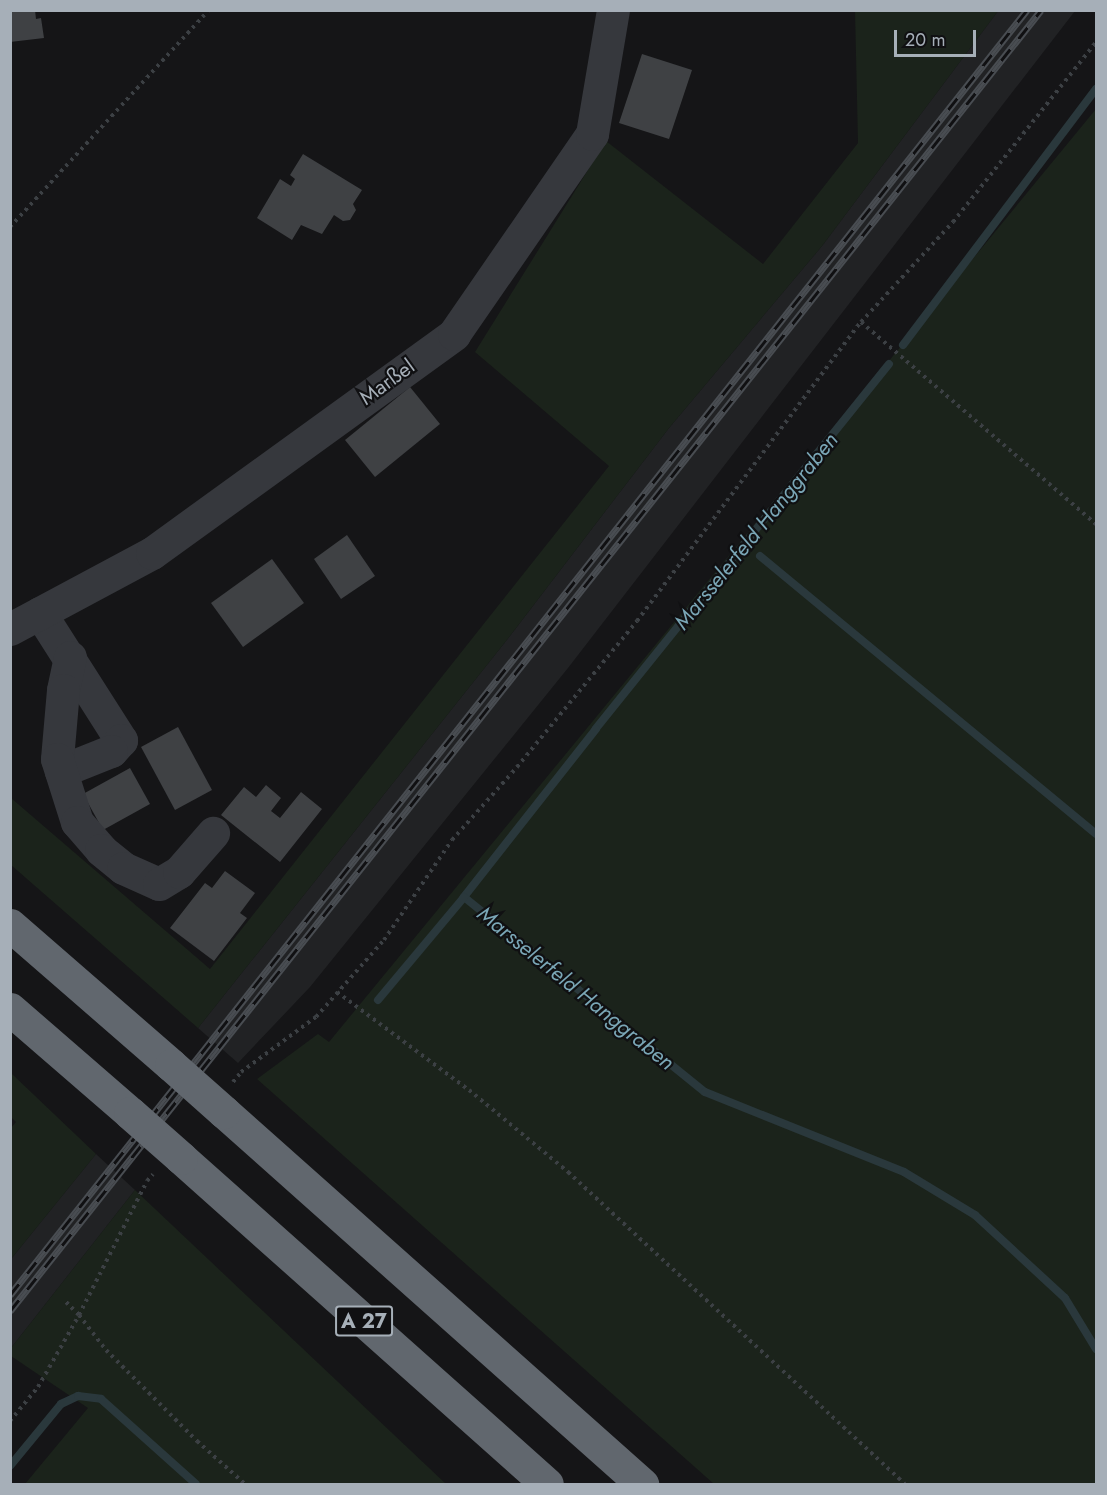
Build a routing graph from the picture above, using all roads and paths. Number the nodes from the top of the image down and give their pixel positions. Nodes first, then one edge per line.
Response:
1 (209, 10) edge
2 (613, 10) edge
3 (1096, 42) edge
4 (10, 227) edge
5 (861, 322) junction
6 (1096, 524) edge
7 (40, 613) junction
8 (10, 628) edge
9 (70, 657) junction
10 (62, 771) junction
11 (213, 832) dead end
12 (10, 925) edge
13 (10, 1009) edge
14 (66, 1302) dead end
15 (79, 1315) junction
16 (10, 1420) edge
17 (245, 1485) edge
18 (547, 1485) edge
19 (642, 1485) edge
20 (905, 1485) edge

1 - 4 path
2 - 7 street, Marßel
3 - 5 path
5 - 6 path
5 - 20 path
7 - 8 street, Marßel
7 - 9 street
9 - 10 street
9 - 10 street
10 - 11 street
12 - 19 highway, A 27, bridge
13 - 18 highway, A 27, bridge
14 - 15 path
15 - 16 path
15 - 17 path

